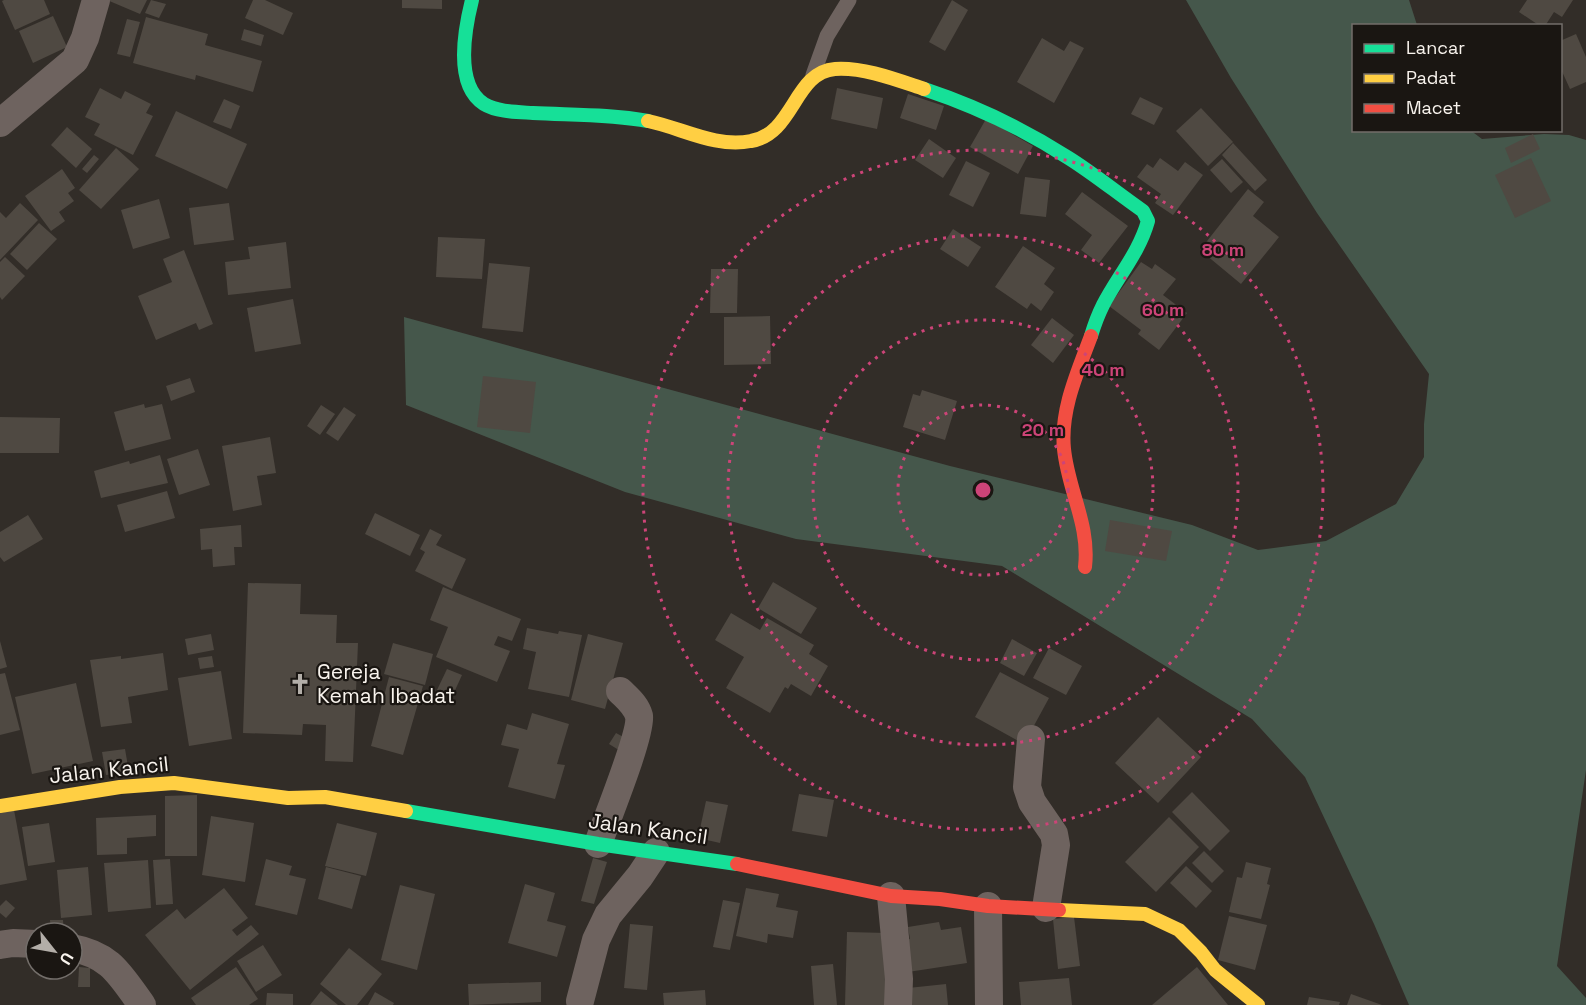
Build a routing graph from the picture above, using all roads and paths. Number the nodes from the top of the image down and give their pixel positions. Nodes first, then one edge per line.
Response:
1 (96, 0) edge
2 (472, 0) edge
3 (849, 0) edge
4 (811, 78) junction
5 (0, 123) edge
6 (1085, 567) dead end
7 (620, 690) dead end
8 (1032, 739) dead end
9 (0, 806) edge
10 (598, 844) junction
11 (656, 852) junction
12 (891, 896) junction
13 (988, 906) junction
14 (1046, 908) junction
15 (24, 943) edge
16 (0, 945) edge
17 (84, 951) edge
18 (580, 1001) dead end
19 (142, 1005) edge
20 (898, 1005) edge
21 (989, 1005) edge
22 (1258, 1005) edge

1 - 5 street
2 - 4 street
3 - 4 lane
4 - 6 street
7 - 10 street
8 - 14 street
9 - 10 street, Jalan Kancil
10 - 11 street, Jalan Kancil
11 - 12 street, Jalan Kancil
11 - 18 street
12 - 13 street, Jalan Kancil
12 - 20 street
13 - 14 street, Jalan Kancil
13 - 21 street
14 - 22 street, Jalan Kancil
15 - 16 street
17 - 19 street

